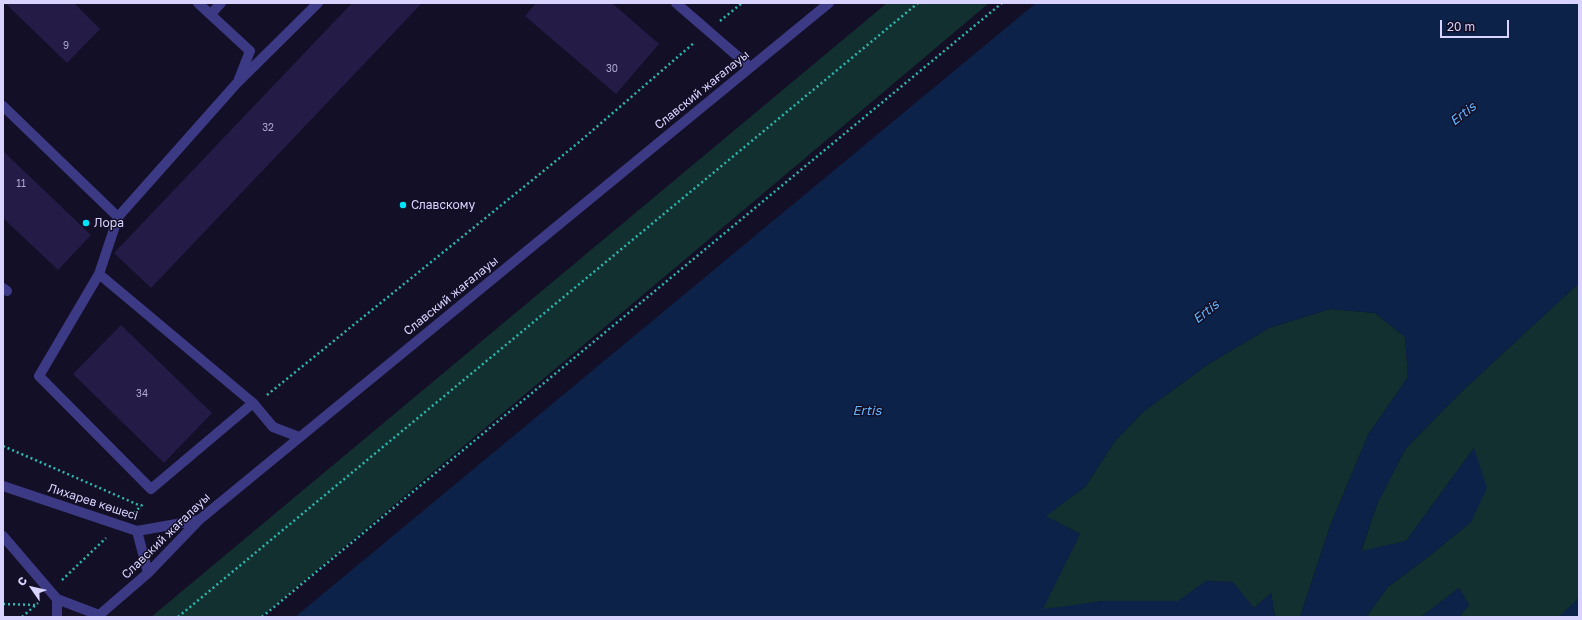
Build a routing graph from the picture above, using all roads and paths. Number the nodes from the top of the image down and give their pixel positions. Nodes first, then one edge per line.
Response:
1 (198, 3) edge
2 (222, 3) edge
3 (318, 3) edge
4 (676, 3) edge
5 (742, 3) edge
6 (829, 3) edge
7 (918, 3) edge
8 (1002, 3) edge
9 (211, 14) junction
10 (708, 31) junction
11 (750, 67) junction
12 (237, 83) junction
13 (3, 106) edge
14 (118, 217) junction
15 (99, 274) junction
16 (254, 404) junction
17 (299, 437) junction
18 (3, 446) edge
19 (3, 486) edge
20 (147, 501) dead end
21 (141, 506) junction
22 (199, 520) junction
23 (120, 525) junction
24 (137, 531) junction
25 (3, 536) edge
26 (148, 573) junction
27 (50, 591) junction
28 (58, 599) junction
29 (3, 604) edge
30 (36, 605) junction
31 (98, 616) edge
32 (22, 617) edge
33 (57, 617) edge
34 (178, 617) edge
35 (262, 617) edge

1 - 9 street
2 - 9 street
3 - 12 street
4 - 10 street
5 - 10 path
6 - 11 street, Славский жағалауы
7 - 34 path
8 - 35 path
9 - 12 street
10 - 11 street
10 - 16 path
11 - 17 street, Славский жағалауы
12 - 14 street
13 - 14 street
14 - 15 street
15 - 16 street
15 - 16 street
16 - 17 street
17 - 22 street, Славский жағалауы
18 - 21 path
19 - 23 street, Лихарев көшесі
20 - 21 path
21 - 23 path
22 - 24 street, Лихарев көшесі
22 - 26 street, Славский жағалауы
23 - 24 street, Лихарев көшесі
23 - 27 path
24 - 26 street
25 - 27 street
26 - 31 street, Славский жағалауы
27 - 28 street
27 - 30 path
28 - 31 street
28 - 33 street
29 - 30 path
30 - 32 path

